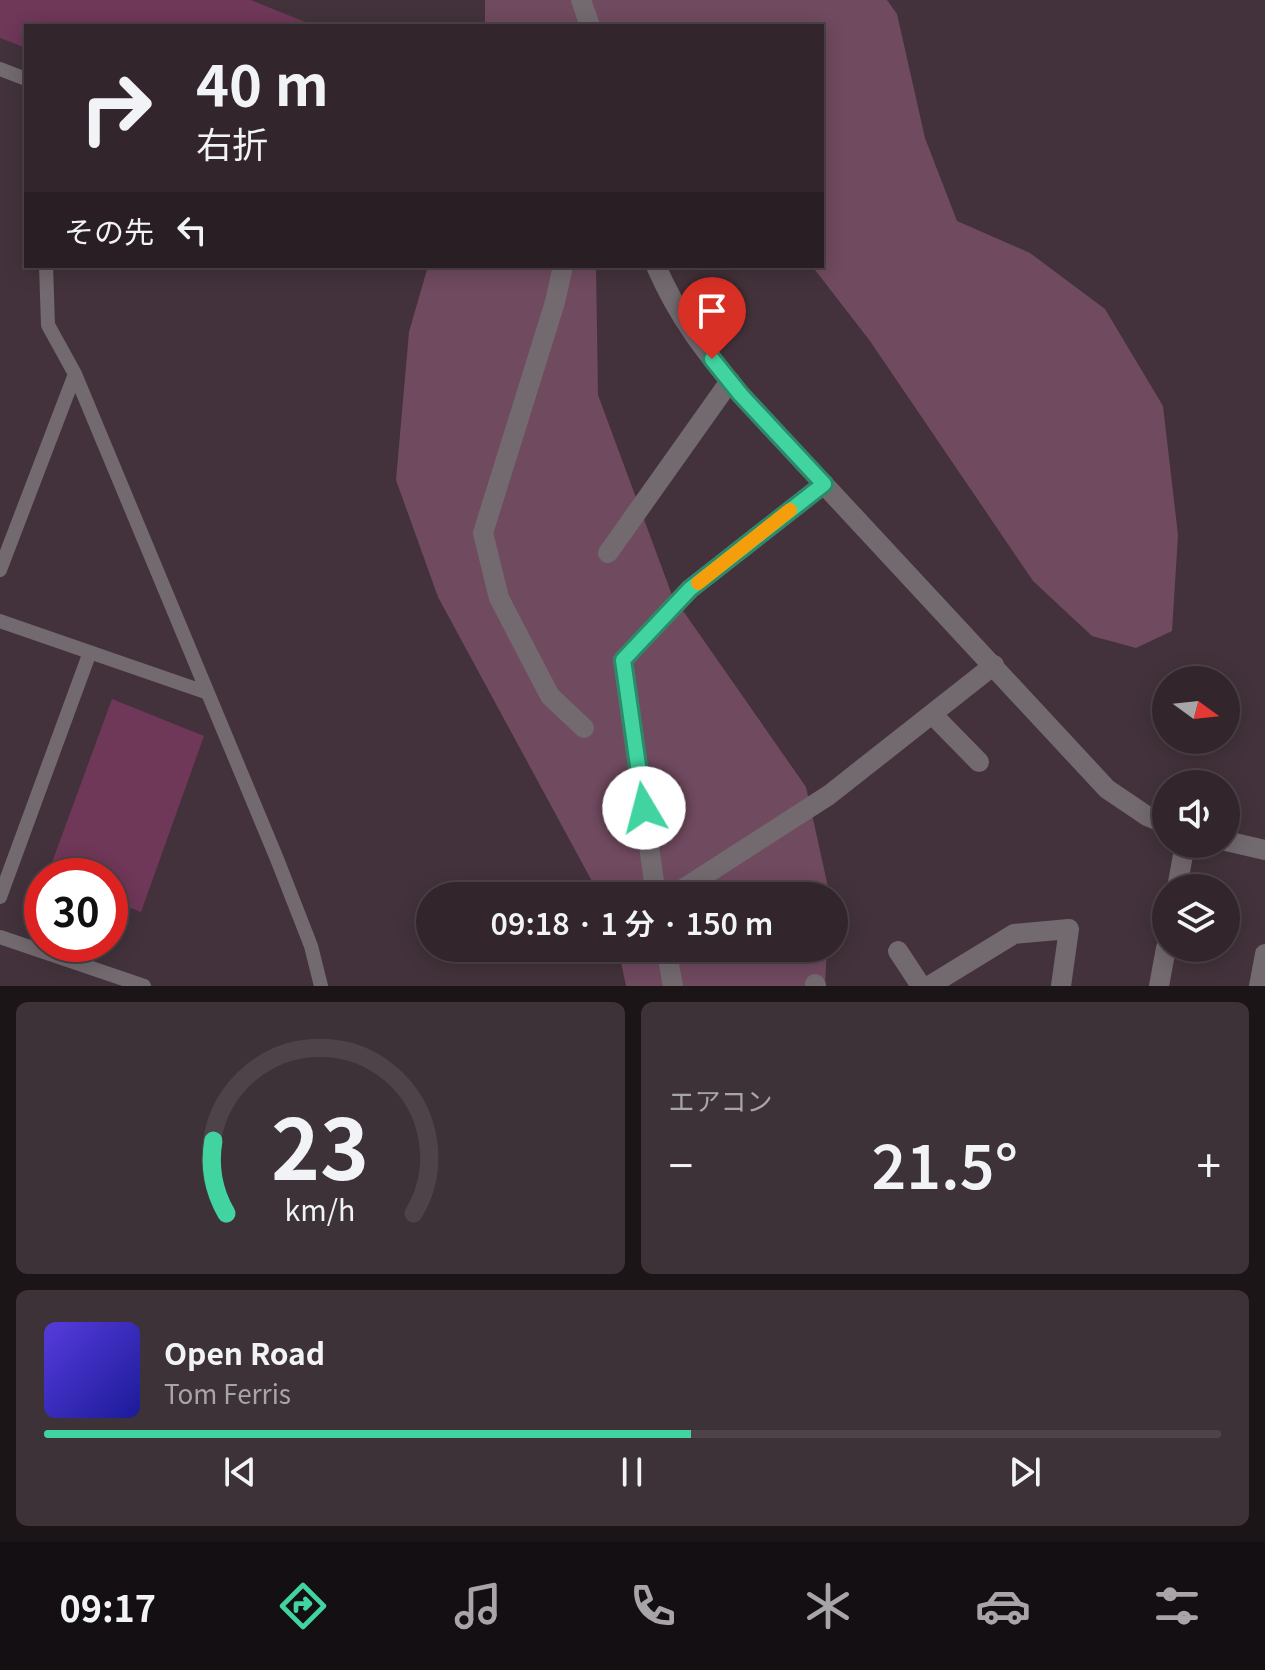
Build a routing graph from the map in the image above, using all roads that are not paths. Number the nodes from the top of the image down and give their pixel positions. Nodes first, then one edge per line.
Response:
1 (581, 0) edge
2 (589, 24) edge
3 (0, 69) edge
4 (24, 78) edge
5 (46, 268) edge
6 (563, 268) edge
7 (657, 268) edge
8 (75, 374) junction
9 (730, 381) junction
10 (824, 484) junction
11 (608, 553) dead end
12 (0, 570) edge
13 (0, 621) edge
14 (90, 652) junction
15 (994, 665) junction
16 (208, 693) junction
17 (932, 714) junction
18 (584, 728) dead end
19 (979, 762) dead end
20 (1152, 818) edge
21 (1240, 844) edge
22 (1265, 850) edge
23 (654, 882) edge
24 (694, 882) edge
25 (0, 897) edge
26 (0, 937) edge
27 (898, 951) dead end
28 (1265, 954) edge
29 (669, 962) edge
30 (1163, 962) edge
31 (144, 986) edge
32 (321, 986) edge
33 (673, 986) edge
34 (921, 986) edge
35 (929, 986) edge
36 (1061, 986) edge
37 (1159, 986) edge
38 (1259, 986) edge

1 - 2 street
3 - 4 lane
5 - 8 lane
6 - 18 street
7 - 9 street
8 - 12 lane
8 - 16 lane
9 - 10 street
9 - 11 street
10 - 15 street
10 - 23 street
13 - 14 lane
14 - 16 lane
14 - 25 lane
15 - 17 street
15 - 20 street
16 - 32 lane
17 - 19 street
17 - 24 street
21 - 22 street
26 - 31 lane
27 - 34 street
28 - 38 street
29 - 33 street
30 - 37 street
35 - 36 street

